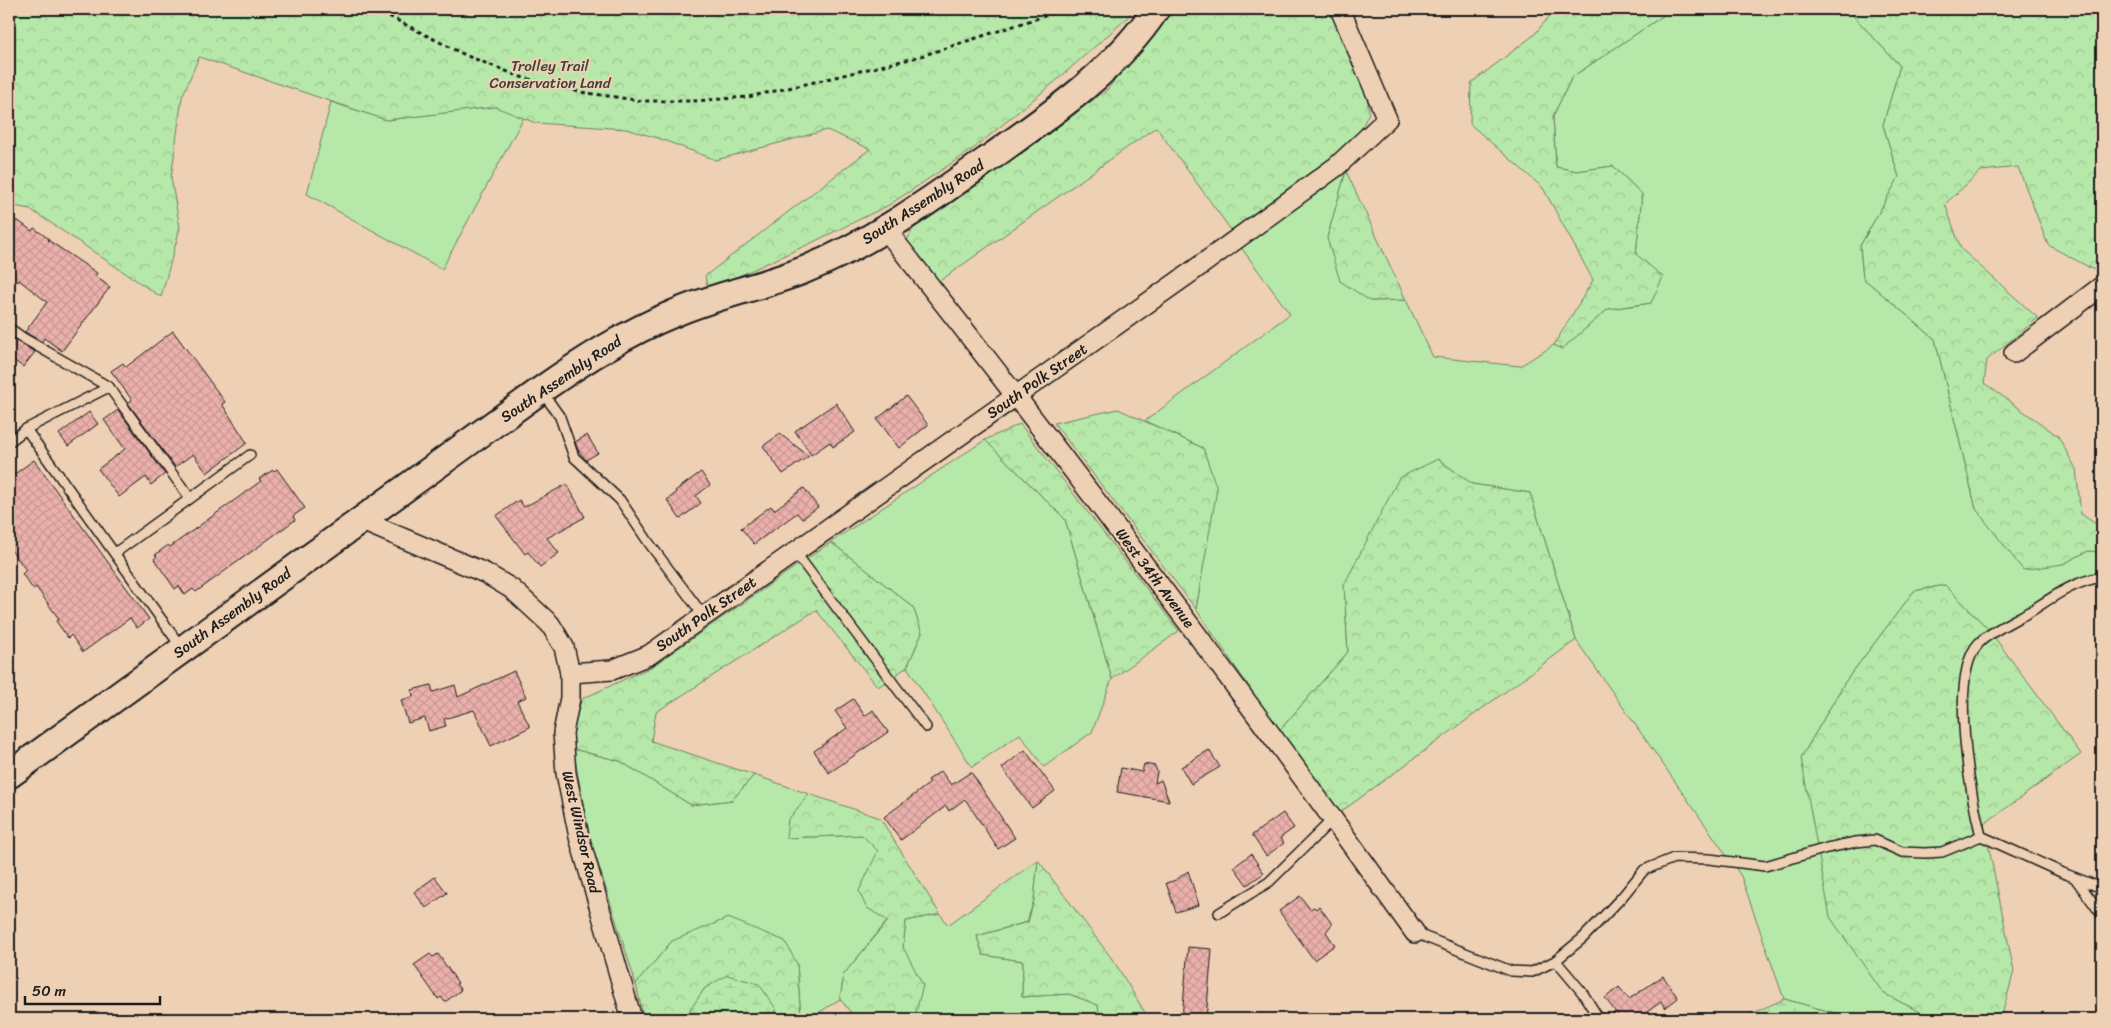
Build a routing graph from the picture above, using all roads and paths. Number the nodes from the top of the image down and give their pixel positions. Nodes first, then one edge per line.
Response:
1 (374, 9) edge
2 (1066, 9) edge
3 (1156, 9) edge
4 (1340, 9) edge
5 (886, 230) junction
6 (2102, 286) edge
7 (9, 328) edge
8 (2014, 353) dead end
9 (109, 387) junction
10 (540, 390) junction
11 (1017, 395) junction
12 (26, 429) junction
13 (9, 442) edge
14 (250, 455) dead end
15 (190, 498) junction
16 (360, 520) junction
17 (795, 552) junction
18 (115, 553) junction
19 (2102, 577) edge
20 (703, 615) junction
21 (183, 649) junction
22 (570, 673) junction
23 (926, 727) dead end
24 (9, 775) edge
25 (1333, 819) junction
26 (1981, 836) junction
27 (2075, 877) junction
28 (2102, 888) edge
29 (1219, 913) dead end
30 (2102, 915) edge
31 (1415, 933) joint
32 (1556, 961) junction
33 (632, 1019) edge
34 (1599, 1019) edge

1 - 2 path
3 - 5 street, South Assembly Road
4 - 11 street, South Polk Street
5 - 10 street, South Assembly Road
5 - 11 street, West 34th Avenue
6 - 8 street
7 - 9 lane
9 - 12 lane
9 - 15 lane
10 - 16 street, South Assembly Road
10 - 20 lane
11 - 17 street, South Polk Street
11 - 25 street, West 34th Avenue
12 - 13 lane
12 - 18 lane
14 - 15 lane
15 - 18 lane
16 - 21 street, South Assembly Road
16 - 22 street, West Windsor Road
17 - 20 street, South Polk Street
17 - 23 lane
18 - 21 lane
19 - 26 lane
20 - 22 street, South Polk Street
21 - 24 street, South Assembly Road
22 - 33 street, West Windsor Road
25 - 29 lane
25 - 31 street, West 34th Avenue
26 - 27 lane
26 - 32 lane
27 - 28 lane
27 - 30 lane
31 - 32 lane
32 - 34 lane

